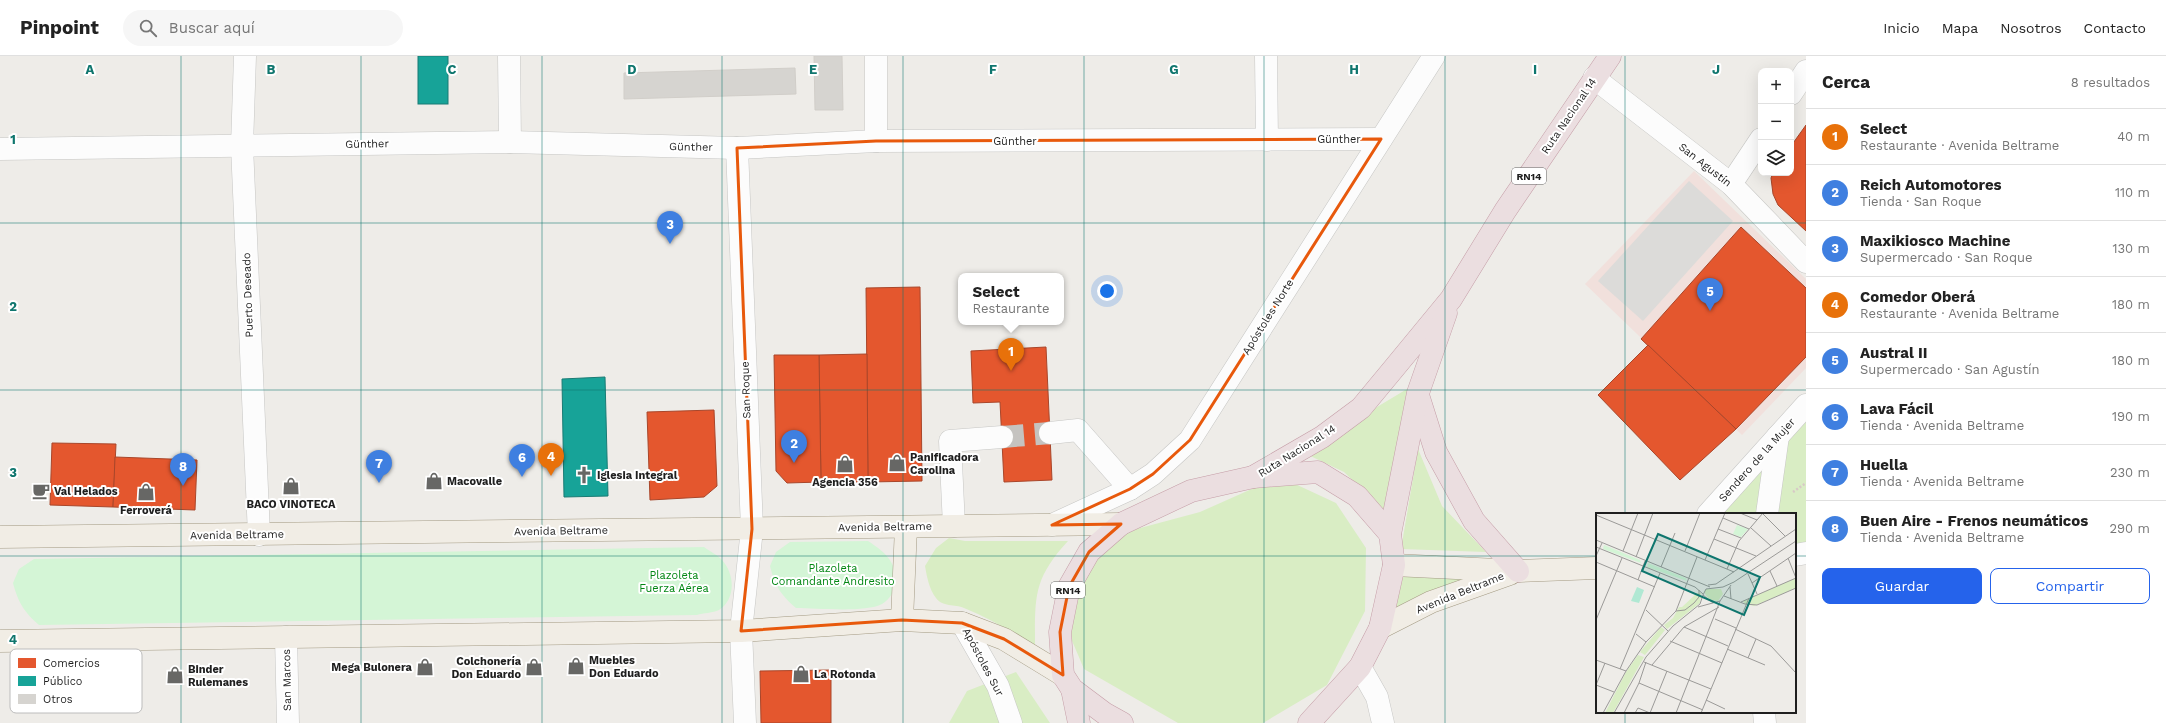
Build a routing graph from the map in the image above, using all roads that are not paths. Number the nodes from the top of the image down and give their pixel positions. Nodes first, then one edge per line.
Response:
1 (246, 56) edge
2 (509, 56) edge
3 (876, 56) edge
4 (1266, 56) edge
5 (1434, 56) edge
6 (1610, 56) edge
7 (1806, 71) edge
8 (1594, 78) junction
9 (1794, 89) edge
10 (1381, 139) junction
11 (1267, 140) junction
12 (1760, 140) edge
13 (876, 141) junction
14 (510, 142) junction
15 (242, 146) junction
16 (737, 148) junction
17 (0, 149) edge
18 (1731, 184) junction
19 (1806, 262) edge
20 (1451, 298) junction
21 (1418, 393) junction
22 (1806, 405) edge
23 (1050, 433) tunnel mouth
24 (1778, 436) junction
25 (1002, 438) tunnel mouth
26 (1253, 477) junction
27 (1130, 489) junction
28 (1709, 513) edge
29 (1767, 513) edge
30 (1121, 524) junction
31 (1052, 525) junction
32 (954, 526) junction
33 (906, 527) junction
34 (752, 529) junction
35 (1390, 534) junction
36 (259, 535) junction
37 (0, 537) edge
38 (1806, 553) edge
39 (1796, 555) edge
40 (1394, 565) junction
41 (1596, 568) edge
42 (1518, 571) junction
43 (902, 620) junction
44 (962, 623) junction
45 (1380, 628) junction
46 (741, 631) junction
47 (286, 637) junction
48 (0, 641) edge
49 (1360, 667) junction
50 (1068, 682) junction
51 (1764, 713) edge
52 (288, 723) edge
53 (745, 723) edge
54 (1010, 723) edge
55 (1079, 723) edge
56 (1122, 723) edge
57 (1309, 723) edge
58 (1383, 723) edge
59 (1765, 723) edge

1 - 15 street, Puerto Deseado
2 - 14 street
3 - 13 street
4 - 11 street
5 - 10 street, Apóstoles Norte
6 - 8 highway, Ruta Nacional 14 / RN14
7 - 9 street
8 - 18 street, San Agustín
8 - 20 highway, Ruta Nacional 14 / RN14
10 - 11 street, Günther
10 - 27 street, Apóstoles Norte
11 - 13 street, Günther
12 - 18 street
13 - 16 street, Günther
14 - 15 street, Günther
14 - 16 street, Günther
15 - 17 street, Günther
15 - 36 street, Puerto Deseado
16 - 34 street, San Roque
18 - 19 street, San Agustín
20 - 21 highway, Ruta Nacional 14 / RN14
20 - 26 highway, Ruta Nacional 14 / RN14
21 - 35 highway, Ruta Nacional 14 / RN14
21 - 42 highway
22 - 24 street, Sendero de la Mujer
23 - 27 street
24 - 28 street, Sendero de la Mujer
24 - 29 street
25 - 32 street
26 - 30 highway, Ruta Nacional 14 / RN14
26 - 35 highway, Ruta Nacional 14 / RN14
27 - 31 street, Apóstoles Norte
30 - 31 main road, Avenida Beltrame
30 - 50 highway, Ruta Nacional 14 / RN14
31 - 32 main road, Avenida Beltrame
32 - 33 main road, Avenida Beltrame
33 - 34 main road, Avenida Beltrame
33 - 43 main road
34 - 36 main road, Avenida Beltrame
34 - 46 street, San Roque
35 - 40 highway, Ruta Nacional 14 / RN14
36 - 37 main road, Avenida Beltrame
38 - 39 street
40 - 42 main road, Avenida Beltrame
40 - 45 highway, Ruta Nacional 14 / RN14
41 - 42 main road, Avenida Beltrame
42 - 45 main road, Avenida Beltrame
43 - 44 main road
43 - 46 main road
44 - 50 main road
44 - 54 street, Apóstoles Sur
45 - 49 highway, Ruta Nacional 14 / RN14
46 - 47 main road
46 - 53 street, San Roque
47 - 48 main road
47 - 52 street, San Marcos
49 - 57 highway, Ruta Nacional 14 / RN14
49 - 58 street
50 - 55 highway, Ruta Nacional 14 / RN14
50 - 56 highway
51 - 59 street

